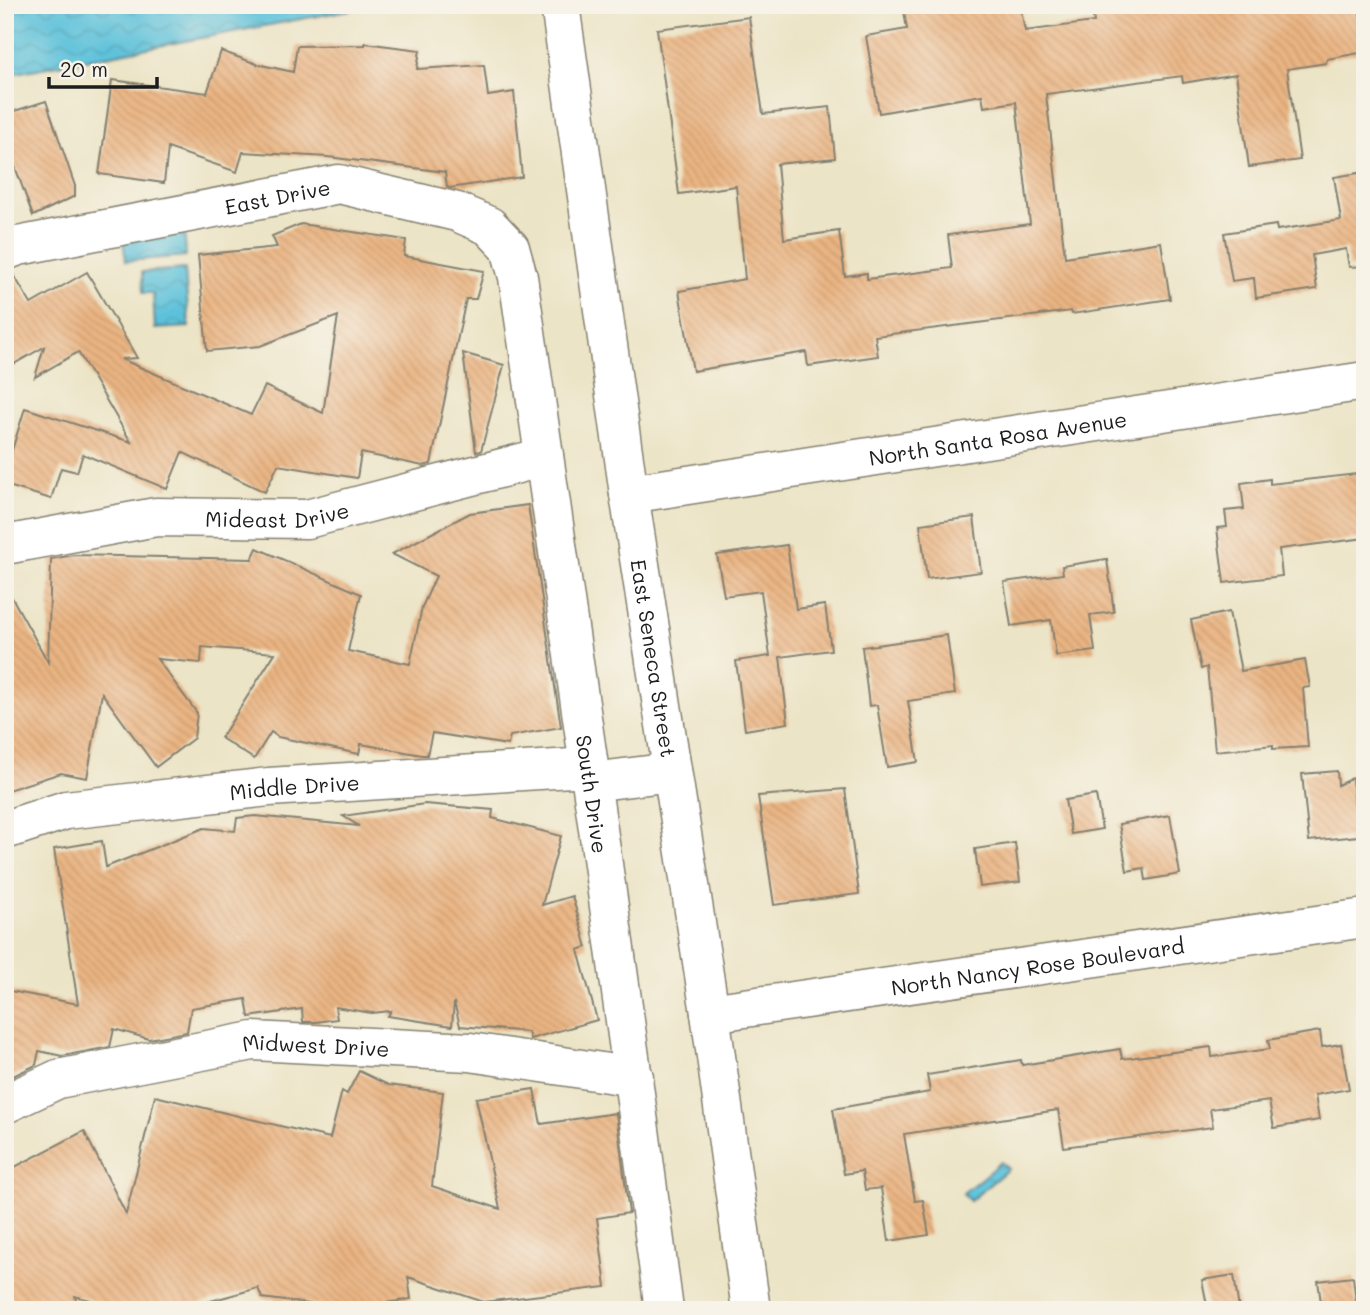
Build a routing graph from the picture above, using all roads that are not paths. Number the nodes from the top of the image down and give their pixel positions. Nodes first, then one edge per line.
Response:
1 (563, 6) edge
2 (5, 251) edge
3 (518, 277) joint
4 (1365, 381) edge
5 (544, 457) junction
6 (629, 494) junction
7 (5, 545) edge
8 (672, 772) junction
9 (589, 775) junction
10 (5, 830) edge
11 (1365, 918) edge
12 (710, 1013) junction
13 (634, 1077) junction
14 (5, 1104) edge
15 (664, 1310) edge
16 (751, 1310) edge

1 - 6 street, East Seneca Street
2 - 3 street, East Drive
3 - 5 street, South Drive
4 - 6 street, North Santa Rosa Avenue
5 - 7 street, Mideast Drive
5 - 9 street, South Drive
6 - 8 street, East Seneca Street
8 - 9 street, Middle Drive
8 - 12 street, East Seneca Street
9 - 10 street, Middle Drive
9 - 13 street, South Drive
11 - 12 street, North Nancy Rose Boulevard
12 - 16 street, East Seneca Street
13 - 14 street, Midwest Drive
13 - 15 street, South Drive

